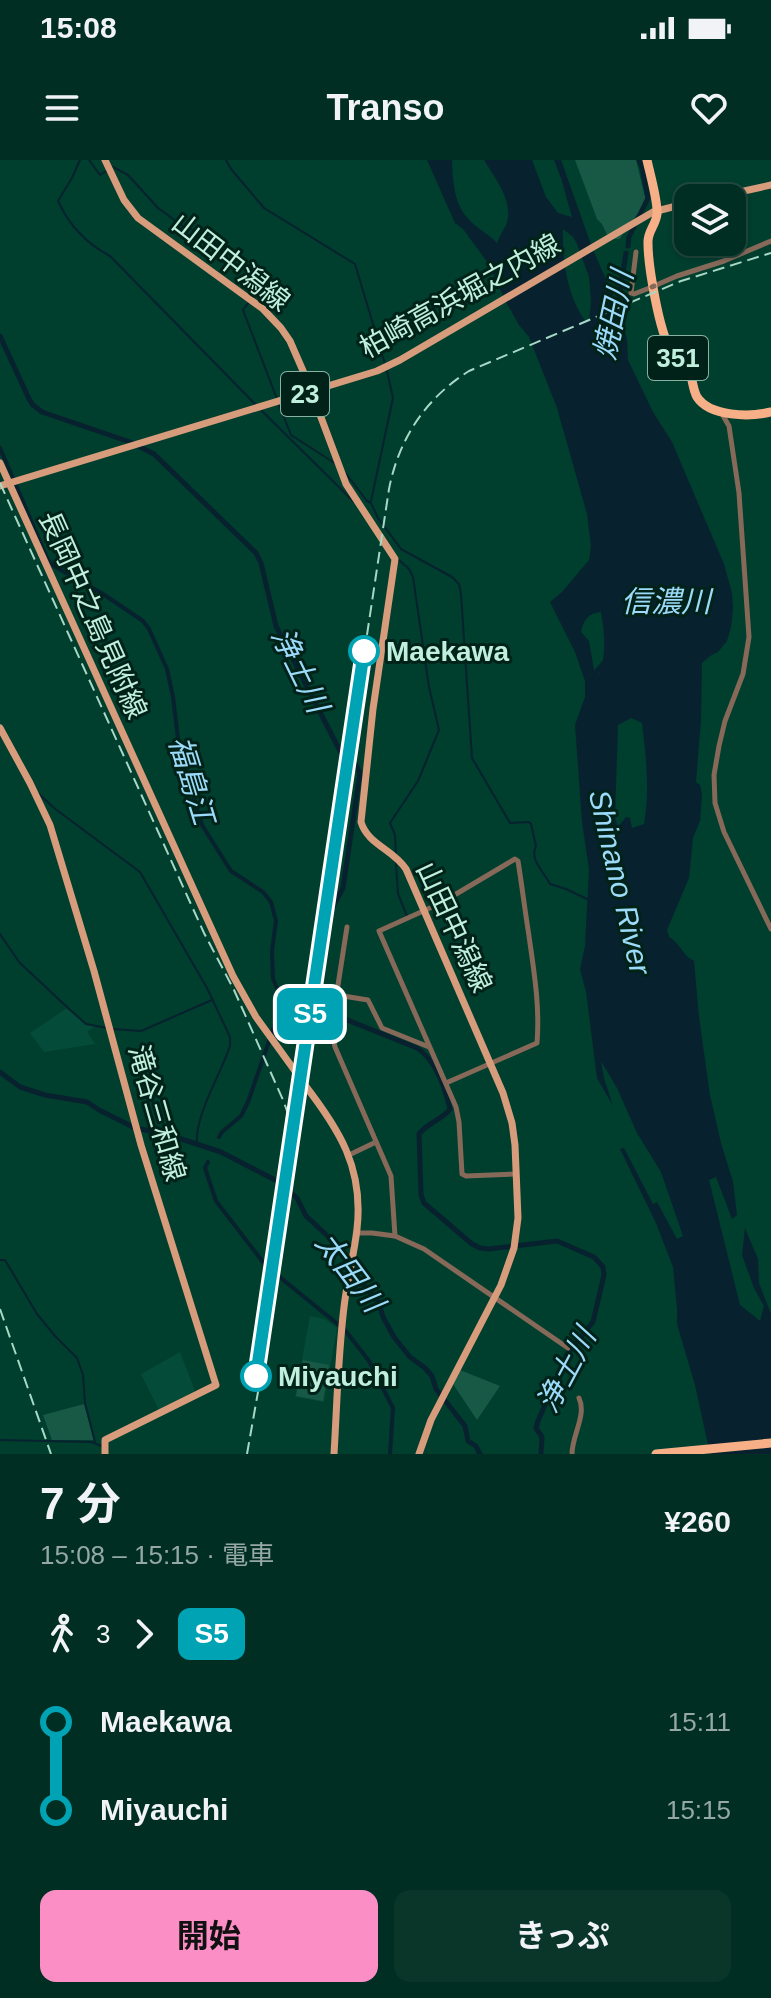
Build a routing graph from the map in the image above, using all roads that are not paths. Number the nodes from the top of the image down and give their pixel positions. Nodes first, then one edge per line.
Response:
1 (105, 160) edge
2 (647, 160) edge
3 (771, 185) edge
4 (746, 191) edge
5 (674, 206) edge
6 (657, 210) junction
7 (771, 241) edge
8 (636, 252) dead end
9 (311, 392) junction
10 (771, 412) edge
11 (722, 413) junction
12 (0, 463) edge
13 (9, 483) edge
14 (0, 728) edge
15 (424, 911) junction
16 (347, 927) dead end
17 (771, 929) edge
18 (337, 995) junction
19 (430, 1047) junction
20 (490, 1063) junction
21 (446, 1083) junction
22 (376, 1142) junction
23 (349, 1155) junction
24 (516, 1174) junction
25 (357, 1233) junction
26 (395, 1236) junction
27 (494, 1298) junction
28 (568, 1348) dead end
29 (579, 1398) dead end
30 (771, 1443) edge
31 (105, 1454) edge
32 (334, 1454) edge
33 (419, 1454) edge
34 (572, 1454) edge
35 (656, 1454) edge

1 - 9 main road, 山田中潟線
2 - 6 highway, 351
3 - 4 main road
5 - 6 main road, 柏崎高浜堀之内線 / 23
6 - 9 main road, 柏崎高浜堀之内線 / 23
6 - 11 highway, 351
7 - 8 street
9 - 13 main road, 柏崎高浜堀之内線 / 23
9 - 15 main road, 山田中潟線
10 - 11 highway, 351
11 - 17 street
12 - 13 main road, 長岡中之島見附線
13 - 23 main road, 長岡中之島見附線, bridge
14 - 31 main road, 滝谷三和線
15 - 19 street
15 - 20 main road, 山田中潟線
15 - 20 street
16 - 18 street
18 - 19 street
18 - 22 street
19 - 21 street
20 - 21 street
20 - 24 main road, 山田中潟線
21 - 24 street
22 - 23 street
22 - 26 street
23 - 25 main road, 長岡中之島見附線
24 - 27 main road, 山田中潟線
25 - 26 street
25 - 32 main road, 長岡中之島見附線
26 - 27 street
27 - 28 street
27 - 33 main road, 山田中潟線
29 - 34 street
30 - 35 highway

